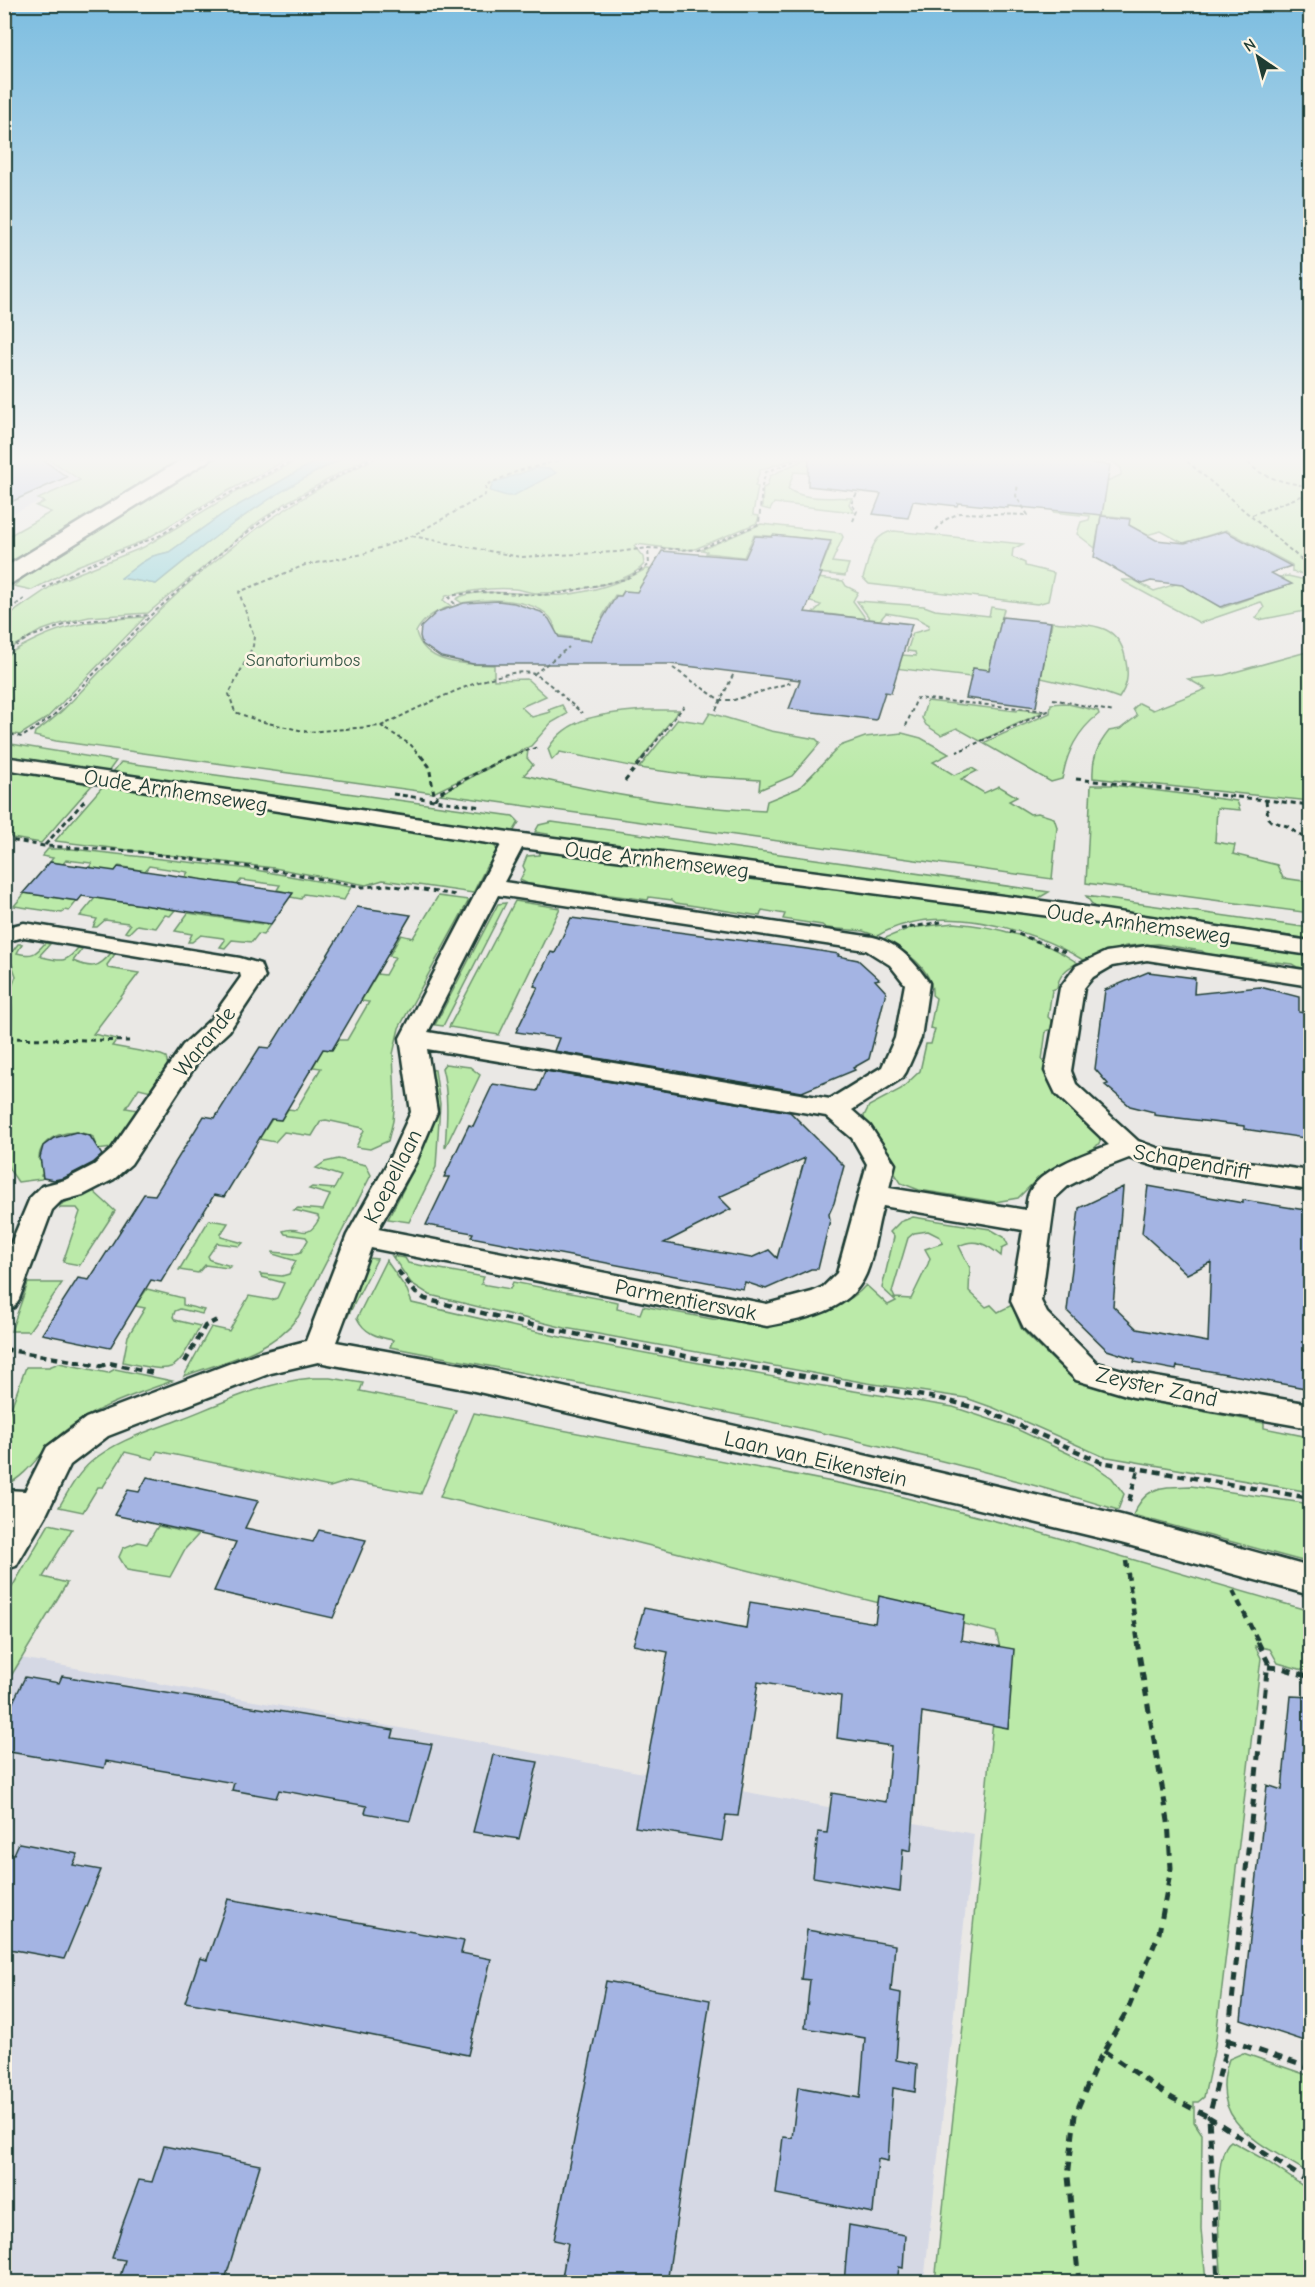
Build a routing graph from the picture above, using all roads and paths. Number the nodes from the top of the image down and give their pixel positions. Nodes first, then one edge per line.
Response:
1 (26, 564) edge
2 (92, 564) edge
3 (209, 564) edge
4 (312, 564) edge
5 (649, 564) edge
6 (4, 578) edge
7 (39, 590) dead end
8 (31, 595) dead end
9 (455, 604) dead end
10 (4, 613) edge
11 (151, 615) junction
12 (568, 647) dead end
13 (4, 653) edge
14 (673, 668) dead end
15 (534, 674) junction
16 (734, 674) dead end
17 (792, 682) dead end
18 (1053, 699) dead end
19 (720, 700) junction
20 (684, 706) dead end
21 (716, 710) dead end
22 (1114, 712) dead end
23 (582, 713) dead end
24 (381, 726) junction
25 (906, 726) dead end
26 (4, 733) edge
27 (538, 747) dead end
28 (957, 752) dead end
29 (4, 763) edge
30 (103, 779) junction
31 (1076, 779) dead end
32 (625, 781) dead end
33 (1266, 800) junction
34 (1311, 805) edge
35 (4, 838) edge
36 (515, 840) junction
37 (1311, 842) edge
38 (44, 846) junction
39 (487, 893) junction
40 (947, 922) dead end
41 (1002, 929) dead end
42 (4, 935) edge
43 (871, 944) junction
44 (1311, 948) edge
45 (1088, 969) junction
46 (1311, 978) edge
47 (4, 999) edge
48 (8, 1038) junction
49 (413, 1038) junction
50 (129, 1041) dead end
51 (4, 1061) edge
52 (834, 1109) junction
53 (1128, 1148) junction
54 (1311, 1181) edge
55 (4, 1187) edge
56 (7, 1193) dead end
57 (875, 1195) junction
58 (1036, 1222) junction
59 (361, 1235) junction
60 (390, 1243) junction
61 (4, 1299) edge
62 (217, 1320) dead end
63 (4, 1349) edge
64 (318, 1350) junction
65 (174, 1386) junction
66 (1311, 1416) edge
67 (1138, 1470) junction
68 (1311, 1498) edge
69 (19, 1504) edge
70 (1121, 1529) junction
71 (1216, 1555) junction
72 (4, 1556) edge
73 (1311, 1581) edge
74 (1268, 1667) junction
75 (1311, 1677) edge
76 (1228, 2040) junction
77 (1104, 2051) junction
78 (1311, 2068) edge
79 (1209, 2117) junction
80 (1311, 2183) edge
81 (1079, 2283) edge
82 (1218, 2283) edge

1 - 6 main road
2 - 7 path
3 - 11 path
4 - 24 path
5 - 9 path
8 - 10 path
11 - 13 path
11 - 26 path
12 - 15 path
14 - 19 path
15 - 23 path
15 - 24 path
16 - 19 path
17 - 19 path
18 - 22 path
19 - 21 path
20 - 32 path
24 - 27 path
25 - 28 path
29 - 30 street, Oude Arnhemseweg
30 - 36 street, Oude Arnhemseweg
30 - 38 path
31 - 33 path
33 - 34 path
33 - 37 path
35 - 38 path
36 - 39 street
36 - 44 street, Oude Arnhemseweg
38 - 39 path
39 - 43 street
39 - 49 street
40 - 43 path
41 - 45 path
42 - 61 street, Warande
43 - 52 street
45 - 46 street, Oude Arnhemseweg
45 - 53 street
47 - 48 path
48 - 50 path
48 - 51 path
49 - 52 street
49 - 59 street, Koepellaan
52 - 57 street, Parmentiersvak
53 - 54 street, Schapendrift
53 - 58 street, Schapendrift
55 - 56 path
57 - 58 street
57 - 60 street, Parmentiersvak
58 - 66 street, Zeyster Zand
59 - 60 street, Parmentiersvak
59 - 64 street, Koepellaan
60 - 67 path
62 - 65 path
63 - 65 path
64 - 65 street
64 - 70 street, Laan van Eikenstein
65 - 69 street
67 - 68 path
67 - 70 path
69 - 72 street
70 - 71 street, Laan van Eikenstein
70 - 77 path
71 - 73 street, Laan van Eikenstein
71 - 74 path
74 - 75 path
74 - 76 path
76 - 78 path
76 - 79 path
77 - 79 path
77 - 81 path
79 - 80 path
79 - 82 path

